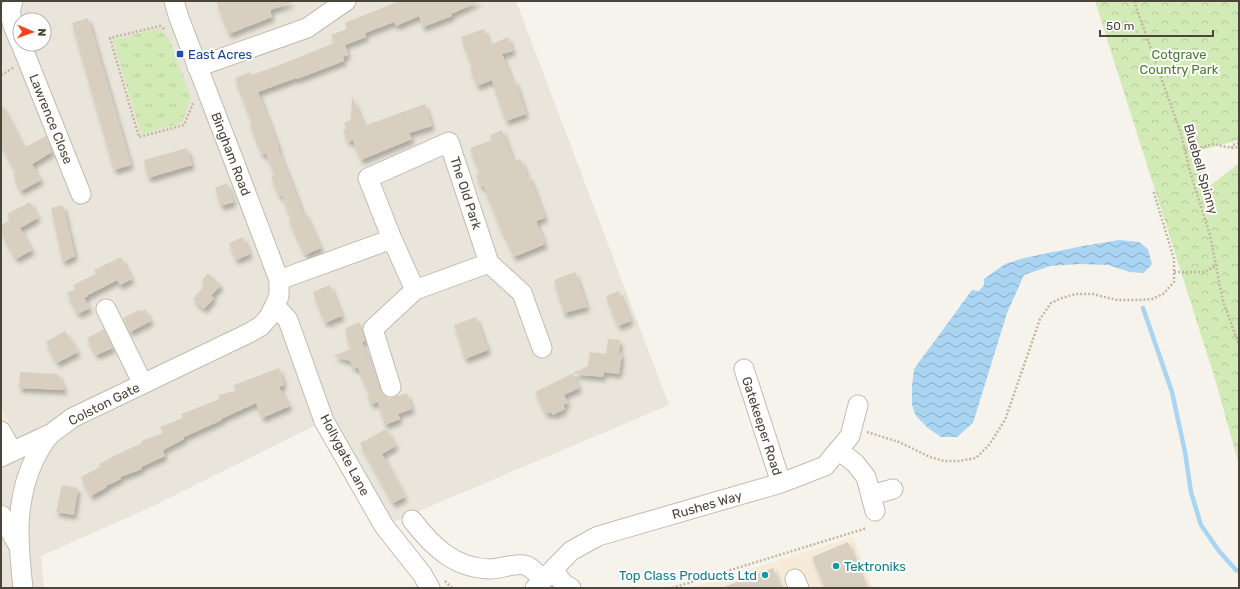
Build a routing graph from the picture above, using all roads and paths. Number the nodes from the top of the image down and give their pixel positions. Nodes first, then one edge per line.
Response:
1 (174, 1) edge
2 (346, 1) edge
3 (1134, 1) edge
4 (327, 7) edge
5 (8, 10) edge
6 (12, 23) edge
7 (185, 34) junction
8 (24, 52) edge
9 (198, 67) junction
10 (205, 87) junction
11 (1239, 143) edge
12 (1239, 147) edge
13 (1232, 148) junction
14 (1185, 152) junction
15 (1152, 190) dead end
16 (82, 194) dead end
17 (392, 239) junction
18 (489, 263) junction
19 (1216, 266) junction
20 (1174, 272) junction
21 (279, 280) junction
22 (415, 290) junction
23 (274, 307) junction
24 (106, 309) dead end
25 (1239, 346) edge
26 (542, 348) dead end
27 (744, 369) dead end
28 (143, 384) junction
29 (390, 387) dead end
30 (858, 405) dead end
31 (861, 430) dead end
32 (1, 431) edge
33 (50, 434) junction
34 (838, 450) junction
35 (7, 454) edge
36 (781, 483) junction
37 (892, 489) dead end
38 (1, 515) edge
39 (412, 520) dead end
40 (867, 528) dead end
41 (19, 548) junction
42 (544, 579) edge
43 (426, 581) edge
44 (23, 588) edge
45 (442, 588) edge
46 (571, 588) edge
47 (672, 588) edge

1 - 7 street, Bingham Road
2 - 4 street
3 - 14 path, Bluebell Spinny
4 - 9 street
5 - 6 street, Lawrence Close
7 - 9 street, Bingham Road
7 - 10 path
8 - 16 street, Lawrence Close
9 - 10 street, Bingham Road
10 - 21 street, Bingham Road
11 - 13 path
12 - 13 path
13 - 14 path
14 - 19 path, Bluebell Spinny
15 - 20 path
17 - 18 street, The Old Park
17 - 21 street
17 - 22 street, The Old Park
18 - 22 street
18 - 26 street
19 - 20 path
19 - 25 path, Bluebell Spinny
20 - 31 path
21 - 23 street, Bingham Road
22 - 29 street
23 - 28 street, Colston Gate
23 - 43 street, Hollygate Lane
24 - 28 street
27 - 36 street, Gatekeeper Road
28 - 33 street, Colston Gate
30 - 34 street, Rushes Way
32 - 35 street
33 - 35 street
33 - 41 street, Colston Gate
34 - 36 street, Rushes Way
34 - 37 street
36 - 42 street, Rushes Way
38 - 41 street
39 - 42 street
40 - 47 path
41 - 44 street, Colston Gate
42 - 46 street
43 - 45 street, Hollygate Lane

